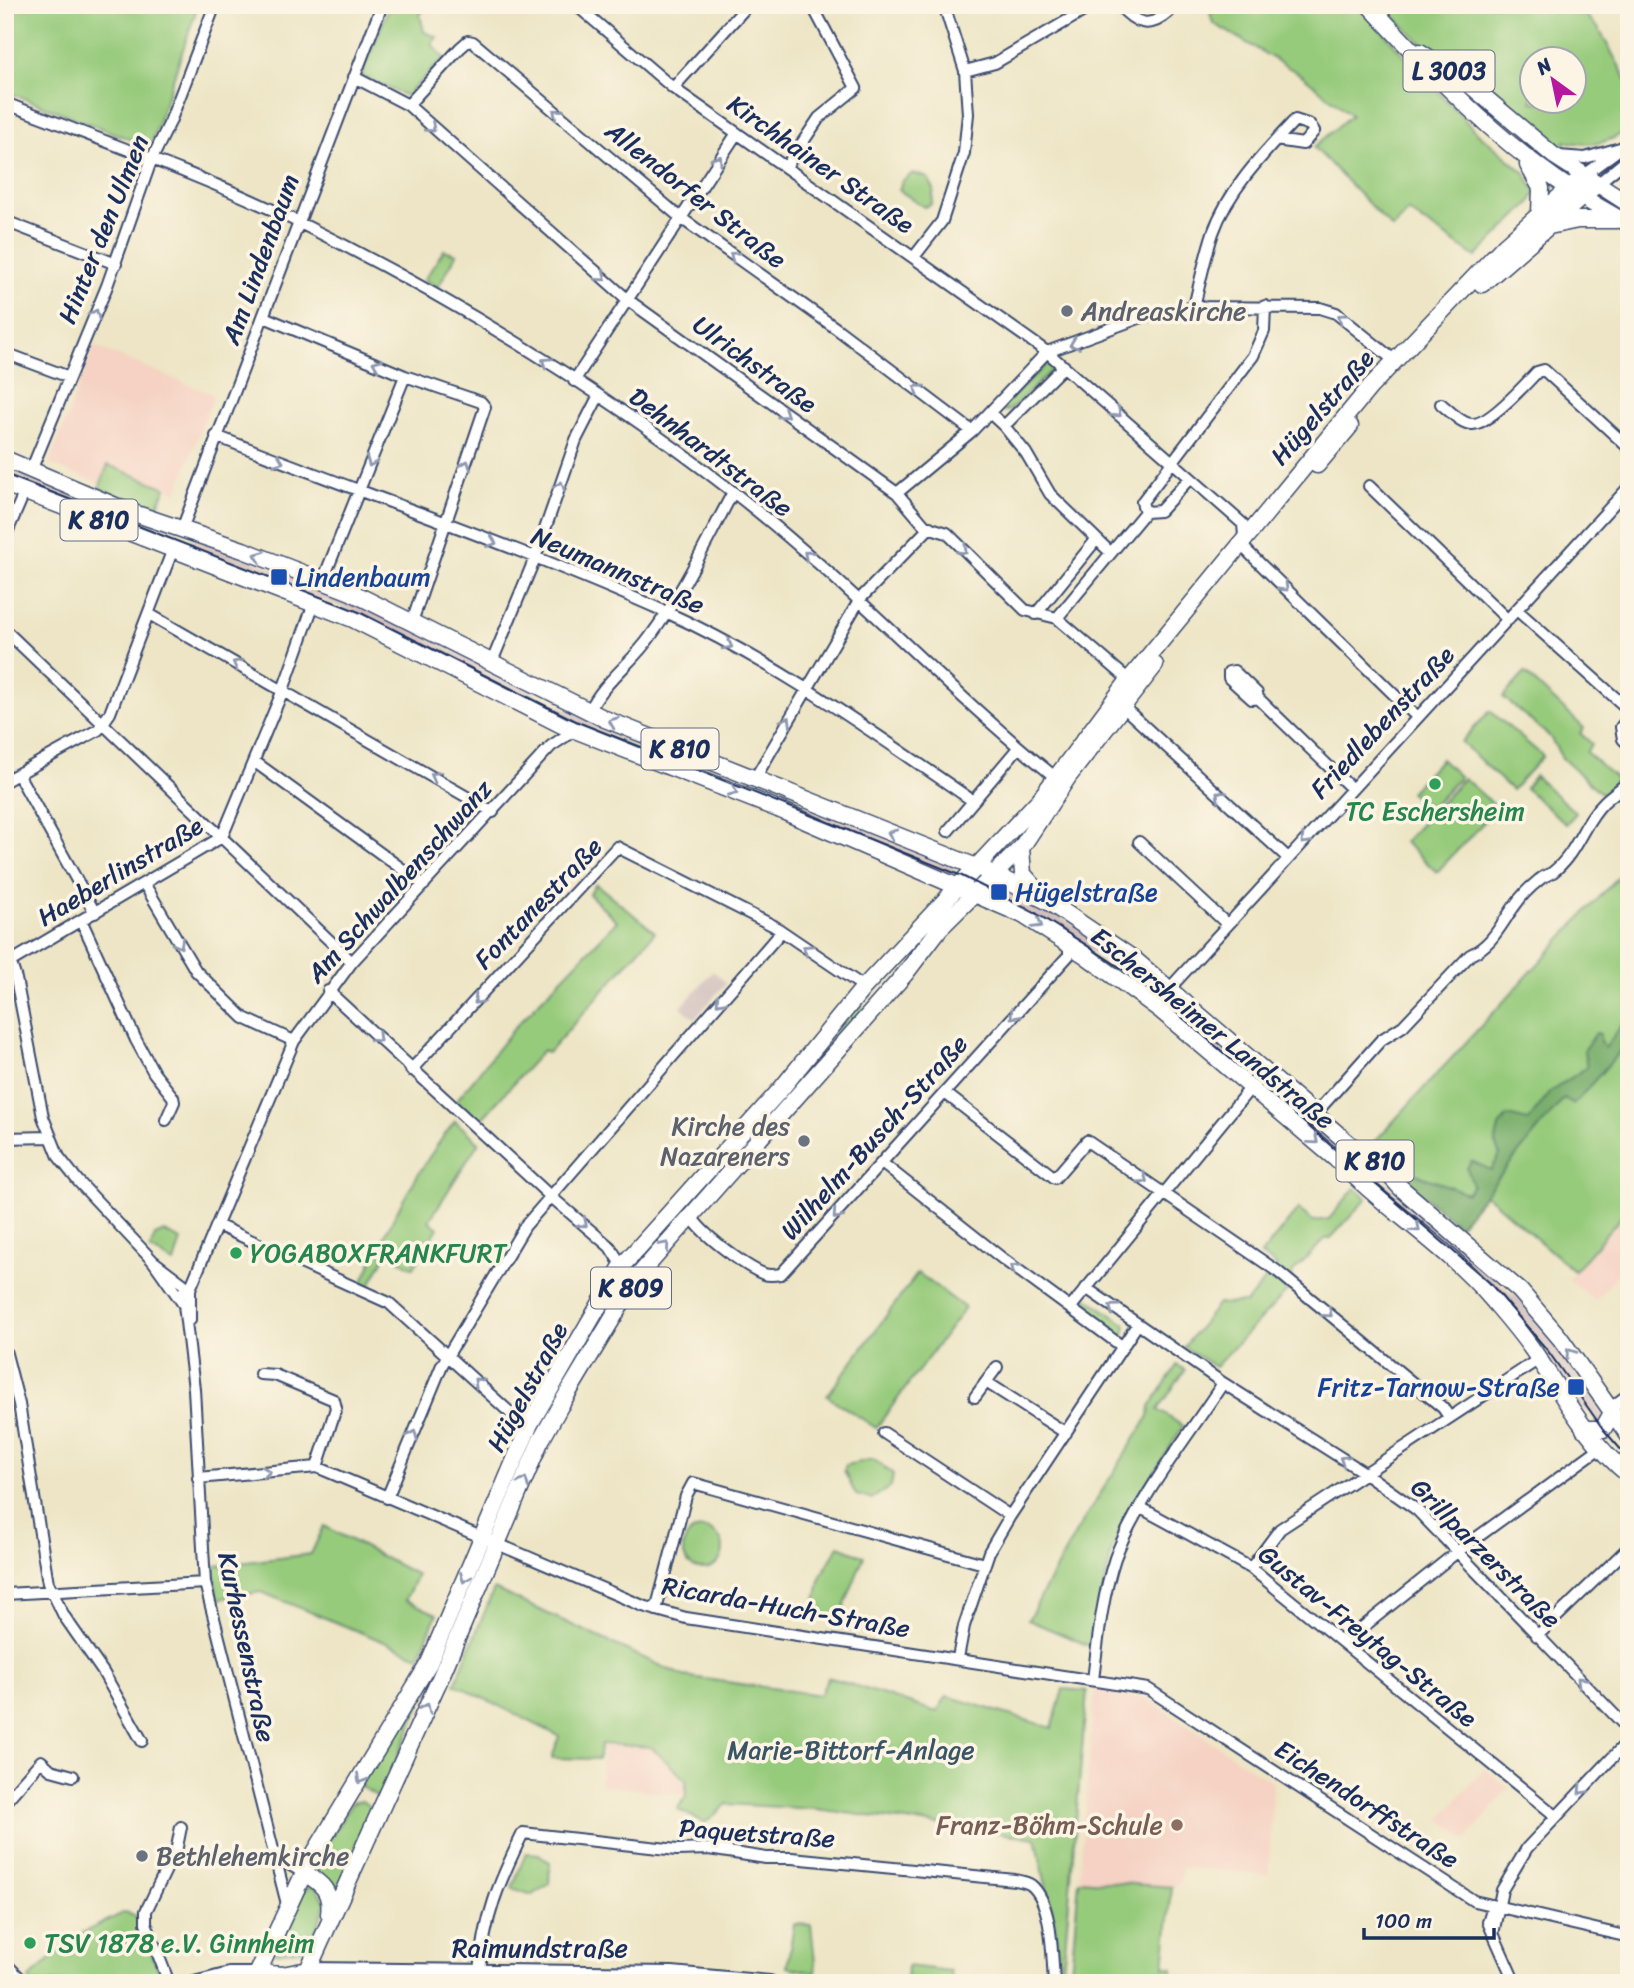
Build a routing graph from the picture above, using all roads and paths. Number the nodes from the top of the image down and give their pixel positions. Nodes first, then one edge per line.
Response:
1 (215, 5) edge
2 (382, 5) edge
3 (576, 5) edge
4 (812, 5) edge
5 (944, 5) edge
6 (1094, 5) edge
7 (1119, 5) edge
8 (1164, 5) edge
9 (1369, 5) edge
10 (742, 7) edge
11 (1404, 41) junction
12 (965, 71) junction
13 (354, 77) junction
14 (673, 88) junction
15 (5, 103) edge
16 (408, 105) junction
17 (737, 133) junction
18 (1276, 140) dead end
19 (1625, 145) edge
20 (1553, 155) junction
21 (1629, 158) edge
22 (1525, 159) junction
23 (151, 161) junction
24 (786, 167) junction
25 (1629, 176) edge
26 (1590, 181) junction
27 (1629, 183) edge
28 (1574, 194) junction
29 (1629, 204) edge
30 (681, 218) junction
31 (1543, 219) junction
32 (5, 220) edge
33 (298, 222) junction
34 (1625, 222) edge
35 (914, 257) junction
36 (116, 264) junction
37 (628, 300) junction
38 (1265, 306) junction
39 (1194, 307) junction
40 (264, 317) junction
41 (1047, 352) junction
42 (5, 353) edge
43 (1395, 361) junction
44 (1064, 366) junction
45 (405, 376) junction
46 (69, 377) junction
47 (574, 381) junction
48 (1383, 388) junction
49 (598, 397) junction
50 (1441, 404) dead end
51 (990, 413) junction
52 (1004, 426) junction
53 (972, 431) junction
54 (216, 436) junction
55 (1629, 448) edge
56 (5, 459) edge
57 (1173, 463) junction
58 (32, 468) junction
59 (54, 478) junction
60 (1190, 478) junction
61 (5, 484) edge
62 (1368, 486) dead end
63 (1629, 487) edge
64 (25, 491) junction
65 (733, 492) junction
66 (359, 493) junction
67 (897, 493) junction
68 (1144, 512) junction
69 (444, 524) junction
70 (176, 527) junction
71 (930, 527) junction
72 (1249, 533) junction
73 (5, 537) edge
74 (1096, 540) junction
75 (179, 551) junction
76 (1111, 553) junction
77 (535, 558) junction
78 (323, 580) junction
79 (860, 598) junction
80 (314, 603) junction
81 (1517, 610) junction
82 (668, 613) junction
83 (149, 614) junction
84 (1036, 614) junction
85 (1056, 618) junction
86 (1508, 620) junction
87 (412, 622) junction
88 (5, 630) edge
89 (491, 664) junction
90 (1129, 680) junction
91 (807, 687) junction
92 (283, 690) junction
93 (1258, 698) dead end
94 (1119, 703) junction
95 (1629, 710) edge
96 (589, 712) junction
97 (1417, 717) junction
98 (1629, 717) edge
99 (549, 718) junction
100 (104, 723) junction
101 (575, 730) junction
102 (1629, 745) edge
103 (551, 746) junction
104 (1018, 748) junction
105 (254, 762) junction
106 (18, 774) junction
107 (1055, 777) junction
108 (754, 780) junction
109 (5, 781) edge
110 (1629, 781) edge
111 (1352, 789) junction
112 (973, 801) junction
113 (493, 812) junction
114 (948, 831) dead end
115 (222, 837) junction
116 (1139, 842) dead end
117 (1021, 848) junction
118 (1288, 858) junction
119 (145, 884) junction
120 (978, 884) junction
121 (424, 885) junction
122 (1049, 902) junction
123 (95, 913) junction
124 (82, 922) junction
125 (1227, 924) junction
126 (781, 932) junction
127 (1069, 944) junction
128 (5, 945) edge
129 (352, 962) junction
130 (8, 963) edge
131 (881, 972) junction
132 (864, 987) junction
133 (1169, 989) junction
134 (328, 991) junction
135 (890, 991) junction
136 (866, 1017) junction
137 (294, 1041) junction
138 (411, 1070) junction
139 (1252, 1086) junction
140 (945, 1093) junction
141 (1315, 1114) junction
142 (166, 1120) dead end
143 (49, 1137) junction
144 (5, 1138) edge
145 (883, 1164) junction
146 (1164, 1193) junction
147 (549, 1195) junction
148 (691, 1214) junction
149 (217, 1225) junction
150 (622, 1266) junction
151 (183, 1288) junction
152 (1086, 1288) junction
153 (1071, 1307) junction
154 (1137, 1325) junction
155 (577, 1345) junction
156 (1123, 1347) junction
157 (5, 1349) edge
158 (450, 1355) junction
159 (591, 1356) junction
160 (1539, 1359) junction
161 (565, 1366) junction
162 (997, 1367) dead end
163 (260, 1374) dead end
164 (580, 1375) junction
165 (986, 1382) junction
166 (1223, 1383) junction
167 (1629, 1394) edge
168 (975, 1397) dead end
169 (1611, 1411) junction
170 (1449, 1417) junction
171 (530, 1424) junction
172 (1584, 1429) junction
173 (884, 1433) dead end
174 (1066, 1433) junction
175 (1629, 1436) edge
176 (1600, 1448) junction
177 (317, 1467) junction
178 (1365, 1473) junction
179 (1629, 1475) edge
180 (198, 1478) junction
181 (387, 1498) junction
182 (1141, 1508) junction
183 (1010, 1516) junction
184 (482, 1538) junction
185 (498, 1545) junction
186 (1629, 1547) edge
187 (1457, 1552) junction
188 (984, 1564) junction
189 (1251, 1568) junction
190 (205, 1583) junction
191 (52, 1591) junction
192 (5, 1594) edge
193 (656, 1610) junction
194 (1537, 1636) junction
195 (1343, 1643) junction
196 (958, 1658) junction
197 (1093, 1679) junction
198 (1629, 1730) edge
199 (1629, 1740) edge
200 (142, 1741) dead end
201 (73, 1776) dead end
202 (5, 1802) edge
203 (1556, 1816) junction
204 (181, 1827) dead end
205 (271, 1842) junction
206 (304, 1873) junction
207 (1474, 1901) junction
208 (1499, 1905) junction
209 (288, 1908) junction
210 (328, 1920) junction
211 (1488, 1922) junction
212 (1493, 1934) junction
213 (1629, 1937) edge
214 (5, 1963) edge
215 (480, 1972) junction
216 (305, 1977) edge
217 (409, 1977) edge
218 (574, 1978) edge
219 (259, 1979) edge
220 (25, 1983) edge
221 (169, 1983) edge
222 (190, 1983) edge
223 (770, 1983) edge
224 (1054, 1983) edge
225 (1515, 1983) edge

1 - 23 street, Hinter den Ulmen
2 - 13 street, Am Lindenbaum
3 - 14 street, Kirchhainer Straße
4 - 24 street
5 - 12 street
6 - 12 street
7 - 8 street
9 - 11 main road, L 3003
10 - 14 street
11 - 20 main road, L 3003
11 - 22 main road, L 3003
12 - 35 street
13 - 16 street, Ulrichstraße
13 - 33 street, Am Lindenbaum
14 - 17 street, Kirchhainer Straße
15 - 23 street, Dehnhardtstraße
30 -> 16 street, Allendorfer Straße
16 -> 37 street, Ulrichstraße
17 - 24 street, Kirchhainer Straße
30 -> 17 street
18 - 39 street
19 - 20 street
19 - 26 street, Hügelstraße
20 - 26 main road, L 3003
21 - 26 street, Hügelstraße
22 - 28 main road, L 3003
22 - 31 main road
23 - 33 street, Dehnhardtstraße
23 - 36 street, Hinter den Ulmen
24 - 35 street, Kirchhainer Straße
25 - 27 street
26 - 28 main road, Hügelstraße
26 - 29 main road, L 3003
28 - 31 main road, Hügelstraße
28 - 34 main road, L 3003
30 - 37 street
53 -> 30 street, Allendorfer Straße
31 - 34 main road
31 - 43 main road, Hügelstraße
31 - 48 main road, Hügelstraße
32 - 36 street
33 - 40 street, Am Lindenbaum
47 -> 33 street, Dehnhardtstraße
35 - 41 street, Kirchhainer Straße
46 -> 36 street, Hinter den Ulmen
37 - 47 street
37 -> 67 street, Ulrichstraße
38 - 39 street
43 -> 38 street
38 - 57 street
39 -> 41 street
45 -> 40 street
40 - 54 street, Am Lindenbaum
41 - 44 street, Kirchhainer Straße
41 - 51 street
42 - 46 street
43 - 48 main road
43 - 72 main road, Hügelstraße
44 - 52 street
44 -> 57 street, Kirchhainer Straße
45 -> 66 street
69 -> 45 street
46 - 58 street, Hinter den Ulmen
47 - 49 street, Dehnhardtstraße
48 - 72 main road, Hügelstraße
49 - 65 street, Dehnhardtstraße
77 -> 49 street
50 - 55 street
51 - 52 street
51 - 53 street
52 - 74 street
53 - 67 street
54 -> 66 street, Neumannstraße
54 - 70 street, Am Lindenbaum
56 - 58 main road, Eschersheimer Landstraße / K 810
57 - 60 street, Kirchhainer Straße
57 - 68 street
58 - 59 main road, Eschersheimer Landstraße / K 810
59 - 64 main road, K 810
59 - 70 main road, Eschersheimer Landstraße / K 810
60 - 68 street
60 - 72 street, Kirchhainer Straße
61 - 64 main road, Eschersheimer Landstraße / K 810
62 - 86 street
63 - 81 street, Friedlebenstraße
64 - 73 street
64 - 75 main road, Eschersheimer Landstraße / K 810
79 -> 65 street, Dehnhardtstraße
65 - 82 street
66 - 69 street, Neumannstraße
66 - 78 street
67 - 71 street, Ulrichstraße
68 - 76 street
69 -> 77 street, Neumannstraße
69 - 87 street
70 - 75 main road, K 810
78 -> 70 main road, Eschersheimer Landstraße / K 810
71 - 79 street
71 -> 84 street, Ulrichstraße
72 - 90 main road, Hügelstraße
72 - 94 main road, Hügelstraße
72 -> 97 street, Kirchhainer Straße
74 - 76 street
74 - 84 street
75 - 80 main road, Eschersheimer Landstraße / K 810
75 - 83 street
76 - 85 street
77 - 82 street, Neumannstraße
77 - 89 street
78 - 87 main road, Eschersheimer Landstraße / K 810
79 - 91 street
79 - 104 street, Dehnhardtstraße
80 - 92 street, Haeberlinstraße
80 - 99 main road, Eschersheimer Landstraße / K 810
81 - 86 street, Friedlebenstraße
81 - 95 street
82 -> 91 street, Neumannstraße
82 - 96 street
92 -> 83 street
83 - 100 street
84 - 85 street, Ulrichstraße
85 - 90 street, Ulrichstraße
86 - 97 street, Friedlebenstraße
87 - 89 main road, Eschersheimer Landstraße / K 810
88 - 100 street
89 - 96 main road, Eschersheimer Landstraße / K 810
90 - 94 main road, Hügelstraße
108 -> 91 street
91 - 112 street, Neumannstraße
92 - 105 street, Haeberlinstraße
113 -> 92 street
93 - 111 street
94 - 107 main road, Hügelstraße
94 - 117 main road, Hügelstraße
118 -> 94 street
108 -> 96 main road, Eschersheimer Landstraße / K 810
97 - 111 street, Friedlebenstraße
98 - 102 street
99 - 101 main road, Eschersheimer Landstraße / K 810
99 - 103 street
100 - 106 street
100 - 115 street
101 - 103 street, Am Schwalbenschwanz
101 -> 120 main road, Eschersheimer Landstraße / K 810
103 - 113 street, Am Schwalbenschwanz
104 - 107 street, Dehnhardtstraße
104 - 112 street
105 - 115 street, Haeberlinstraße
105 - 121 street
106 - 109 street
106 - 123 street
107 - 120 main road, Hügelstraße
120 -> 108 main road, Eschersheimer Landstraße / K 810
110 - 141 street
111 -> 118 street, Friedlebenstraße
112 - 114 street
113 - 121 street, Am Schwalbenschwanz
115 - 119 street, Haeberlinstraße
115 - 129 street
116 - 125 street
117 - 120 main road, Hügelstraße
117 - 122 main road
118 - 125 street, Friedlebenstraße
119 - 123 street, Haeberlinstraße
119 -> 137 street
120 - 122 main road, Eschersheimer Landstraße / K 810
120 -> 127 main road, Eschersheimer Landstraße / K 810
120 - 131 main road, Hügelstraße / K 809
120 - 135 main road, Hügelstraße / K 809
121 - 129 street, Am Schwalbenschwanz
122 - 133 main road, Eschersheimer Landstraße / K 810
123 - 124 street, Haeberlinstraße
124 - 130 street, Haeberlinstraße
124 - 142 street
125 - 133 street, Friedlebenstraße
132 -> 126 street, Fontanestraße
126 -> 138 street, Fontanestraße
126 -> 147 street
127 - 139 main road, Eschersheimer Landstraße / K 810
127 -> 140 street, Wilhelm-Busch-Straße
128 - 130 street
129 - 134 street, Am Schwalbenschwanz
130 - 143 street
131 - 132 main road, Hügelstraße / K 809
131 - 135 main road
132 - 136 main road
132 - 150 main road, Hügelstraße / K 809
133 - 141 main road, Eschersheimer Landstraße / K 810
134 - 137 street, Am Schwalbenschwanz
134 -> 138 street
135 - 136 main road, Hügelstraße / K 809
136 - 148 main road, Hügelstraße / K 809
137 - 149 street, Am Schwalbenschwanz
138 - 147 street
139 - 146 street
139 -> 160 main road, Eschersheimer Landstraße / K 810
140 - 145 street, Wilhelm-Busch-Straße
140 -> 146 street
169 -> 141 main road, Eschersheimer Landstraße / K 810
143 - 144 street
143 - 151 street
145 -> 148 street, Wilhelm-Busch-Straße
153 -> 145 street
146 - 152 street
146 -> 170 street
147 -> 150 street
147 - 158 street
159 -> 148 main road, Hügelstraße / K 809
149 - 151 street, Am Schwalbenschwanz
149 - 158 street
150 - 155 main road, Hügelstraße / K 809
151 - 180 street, Kurhessenstraße
152 - 153 street
154 -> 152 street, Grillparzerstraße
153 - 156 street
154 - 156 street
154 - 166 street, Grillparzerstraße
155 - 159 main road
155 - 161 main road, Hügelstraße / K 809
156 - 174 street
157 - 191 street
171 -> 158 street
181 -> 158 street
159 - 164 main road, Hügelstraße / K 809
160 - 170 street
160 - 172 main road, Eschersheimer Landstraße / K 810
161 - 164 main road
161 - 171 main road, Hügelstraße / K 809
162 - 165 street
163 - 177 street
185 -> 164 main road, Hügelstraße / K 809
165 - 168 street
165 - 174 street
178 -> 166 street, Grillparzerstraße
166 - 182 street
167 - 169 street
169 - 172 main road
169 - 175 main road, Eschersheimer Landstraße / K 810
170 - 178 street
171 - 184 main road, Hügelstraße / K 809
172 - 176 main road, Eschersheimer Landstraße / K 810
173 - 183 street
174 - 183 street
176 - 179 main road, Eschersheimer Landstraße / K 810
176 - 187 street
180 -> 177 street
177 - 181 street, Ricarda-Huch-Straße
178 - 187 street, Grillparzerstraße
178 - 189 street
180 - 190 street, Kurhessenstraße
181 - 184 street, Ricarda-Huch-Straße
182 - 189 street, Gustav-Freytag-Straße
182 - 197 street
183 - 188 street
184 - 185 street, Ricarda-Huch-Straße
184 -> 206 main road, Hügelstraße / K 809
185 - 193 street, Ricarda-Huch-Straße
210 -> 185 main road, Hügelstraße / K 809
186 - 194 street
187 - 194 street, Grillparzerstraße
187 - 195 street
188 - 193 street
188 - 196 street
189 - 195 street, Gustav-Freytag-Straße
190 - 191 street
190 - 205 street, Kurhessenstraße
191 - 192 street
191 - 200 street
193 - 196 street, Ricarda-Huch-Straße
198 -> 194 street, Grillparzerstraße
195 - 203 street, Gustav-Freytag-Straße
196 - 197 street, Ricarda-Huch-Straße
197 - 207 street, Eichendorffstraße
199 -> 203 street
201 - 202 street
203 - 208 street
204 - 221 street
205 - 206 street, Kurhessenstraße
205 - 209 street, Kurhessenstraße
206 - 209 main road, Hügelstraße / K 809
206 - 210 main road
207 - 208 street, Eichendorffstraße
207 - 211 street
208 - 211 street
208 - 212 street
208 - 213 street, Eichendorffstraße
209 - 219 main road, Hügelstraße / K 809
210 - 216 main road, Hügelstraße / K 809
211 - 212 street
212 - 225 street
214 - 220 street
215 - 217 street, Raimundstraße
215 - 218 street, Raimundstraße
215 - 224 street, Paquetstraße
216 - 217 street, Raimundstraße
216 - 219 main road
218 - 223 street, Raimundstraße
219 - 222 street

